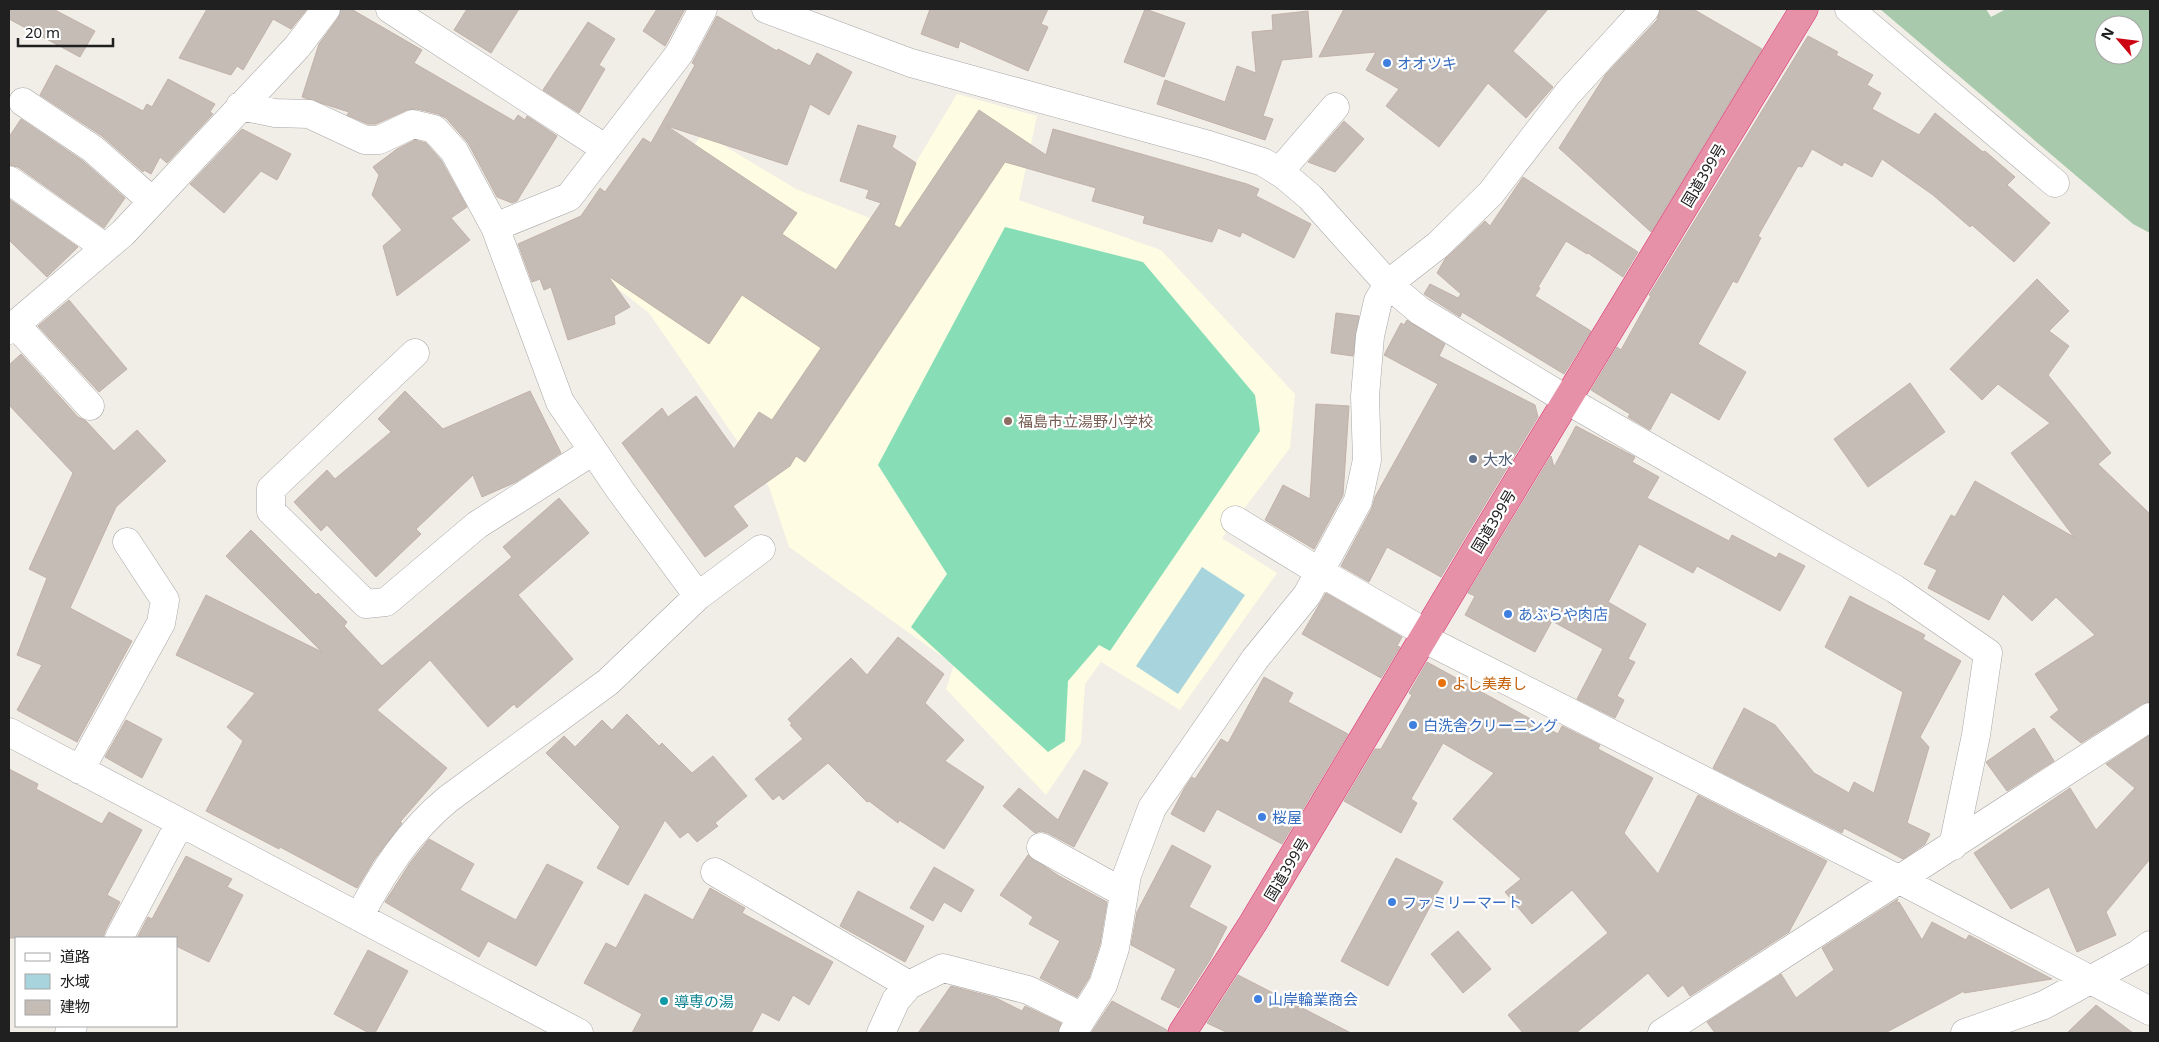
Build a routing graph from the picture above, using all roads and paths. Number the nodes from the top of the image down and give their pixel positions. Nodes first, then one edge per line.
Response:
1 (326, 9) edge
2 (390, 9) edge
3 (703, 9) edge
4 (766, 9) edge
5 (1645, 9) edge
6 (1804, 9) edge
7 (1849, 9) edge
8 (23, 102) dead end
9 (240, 106) junction
10 (1335, 107) dead end
11 (606, 149) junction
12 (1279, 172) junction
13 (9, 180) edge
14 (2055, 183) dead end
15 (152, 200) junction
16 (494, 227) junction
17 (103, 249) junction
18 (1388, 284) junction
19 (12, 327) edge
20 (416, 353) dead end
21 (1567, 400) junction
22 (90, 406) dead end
23 (593, 451) junction
24 (1235, 520) dead end
25 (127, 542) dead end
26 (761, 549) dead end
27 (1320, 572) junction
28 (698, 596) junction
29 (1425, 635) junction
30 (2150, 717) edge
31 (9, 732) edge
32 (80, 770) junction
33 (180, 822) junction
34 (1952, 846) junction
35 (1040, 847) dead end
36 (715, 872) dead end
37 (1900, 880) junction
38 (1124, 893) junction
39 (359, 917) junction
40 (120, 937) edge
41 (2150, 945) edge
42 (2090, 980) junction
43 (909, 985) junction
44 (2150, 1011) edge
45 (1078, 1025) edge
46 (579, 1033) edge
47 (881, 1033) edge
48 (1182, 1033) edge
49 (1662, 1033) edge
50 (1965, 1033) edge

1 - 9 street
2 - 11 street
3 - 11 street
4 - 12 street
5 - 18 street
6 - 21 highway, 国道399号
7 - 14 street
8 - 15 street
9 - 15 street
9 - 16 street
10 - 12 street
11 - 16 street
12 - 18 street
13 - 17 street
15 - 17 street
16 - 23 street
17 - 19 street
18 - 21 street
18 - 27 street
19 - 22 street
20 - 23 street
21 - 29 highway, 国道399号
21 - 34 street
23 - 28 street
24 - 27 street
25 - 32 street
26 - 28 street
27 - 29 street
27 - 38 street
28 - 39 street
29 - 37 street
29 - 48 highway, 国道399号
30 - 34 street
31 - 32 street
32 - 33 street
33 - 39 street
33 - 40 street
34 - 37 street
35 - 38 street
36 - 43 street
37 - 42 street
37 - 49 street
38 - 45 street
39 - 46 street
41 - 42 street
42 - 44 street
42 - 50 street
43 - 45 street
43 - 47 street

